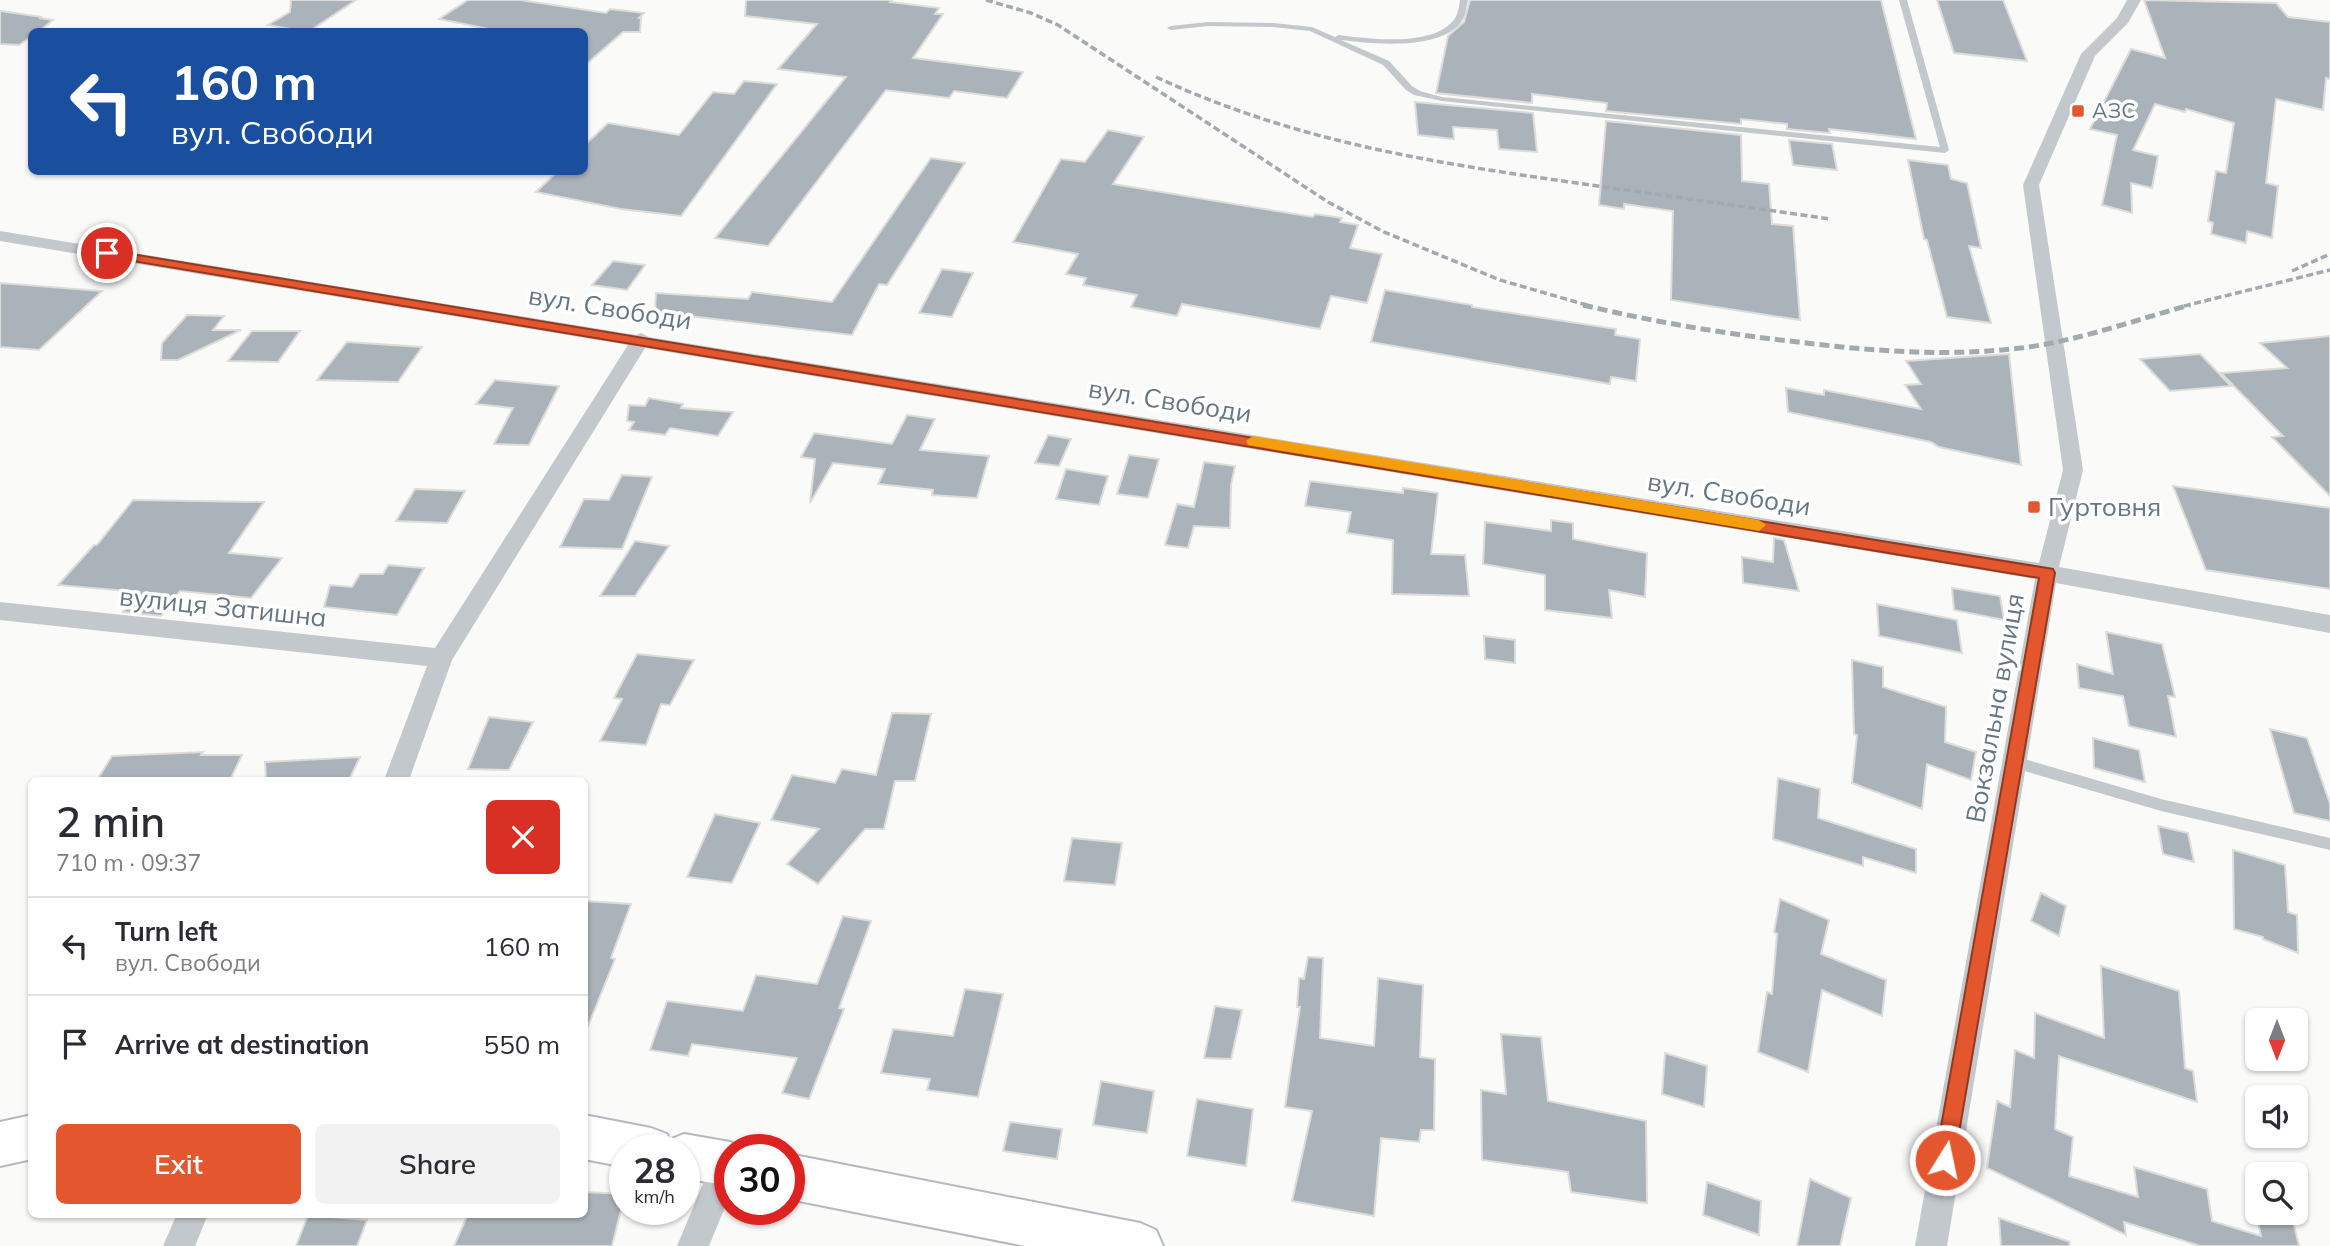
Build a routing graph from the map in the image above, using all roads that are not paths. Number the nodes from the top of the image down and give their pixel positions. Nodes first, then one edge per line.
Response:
1 (1464, 0) edge
2 (1903, 0) edge
3 (2134, 0) edge
4 (1171, 28) dead end
5 (1329, 36) junction
6 (0, 236) edge
7 (641, 340) junction
8 (2047, 573) junction
9 (0, 611) edge
10 (2330, 624) edge
11 (441, 658) junction
12 (2014, 762) junction
13 (398, 777) edge
14 (2330, 844) edge
15 (588, 1139) edge
16 (609, 1142) edge
17 (805, 1179) edge
18 (714, 1197) edge
19 (191, 1218) edge
20 (179, 1246) edge
21 (693, 1246) edge
22 (1140, 1246) edge
23 (1930, 1246) edge

1 - 5 lane
2 - 5 lane
3 - 8 street, Вокзальна вулиця
4 - 5 lane
6 - 7 street, вул. Свободи
7 - 8 street, вул. Свободи
7 - 11 street
8 - 10 street, вул. Свободи
8 - 12 street, Вокзальна вулиця
9 - 11 street, вулиця Затишна
11 - 13 street
12 - 14 lane
12 - 23 street, Вокзальна вулиця
15 - 16 street
17 - 22 street
18 - 21 street
19 - 20 street

